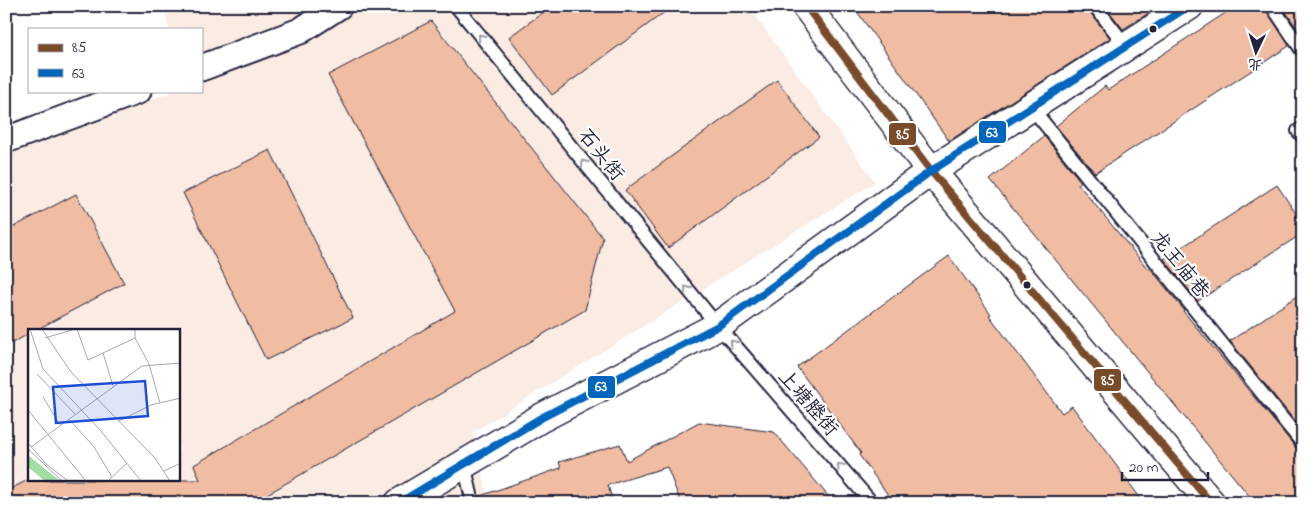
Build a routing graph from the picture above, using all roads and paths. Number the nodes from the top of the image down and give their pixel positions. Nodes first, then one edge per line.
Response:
1 (339, 6) edge
2 (456, 6) edge
3 (806, 6) edge
4 (1095, 6) edge
5 (1189, 6) edge
6 (1272, 6) edge
7 (1126, 46) junction
8 (1303, 52) edge
9 (202, 68) edge
10 (135, 92) edge
11 (1031, 107) junction
12 (1303, 128) edge
13 (1303, 137) edge
14 (6, 140) edge
15 (930, 170) junction
16 (718, 326) junction
17 (1303, 444) edge
18 (464, 464) junction
19 (399, 503) edge
20 (473, 503) edge
21 (872, 503) edge
22 (1210, 503) edge

1 - 9 street
16 -> 2 lane, 石头街
3 - 15 street
4 - 7 lane
5 - 7 street
6 - 8 lane
7 - 11 street
10 - 14 street
11 - 15 street
11 - 17 lane, 龙王庙巷
12 - 13 lane
15 - 16 street
15 - 22 street
16 - 18 street
21 -> 16 lane, 上塘塍街
18 - 19 street
18 - 20 lane

